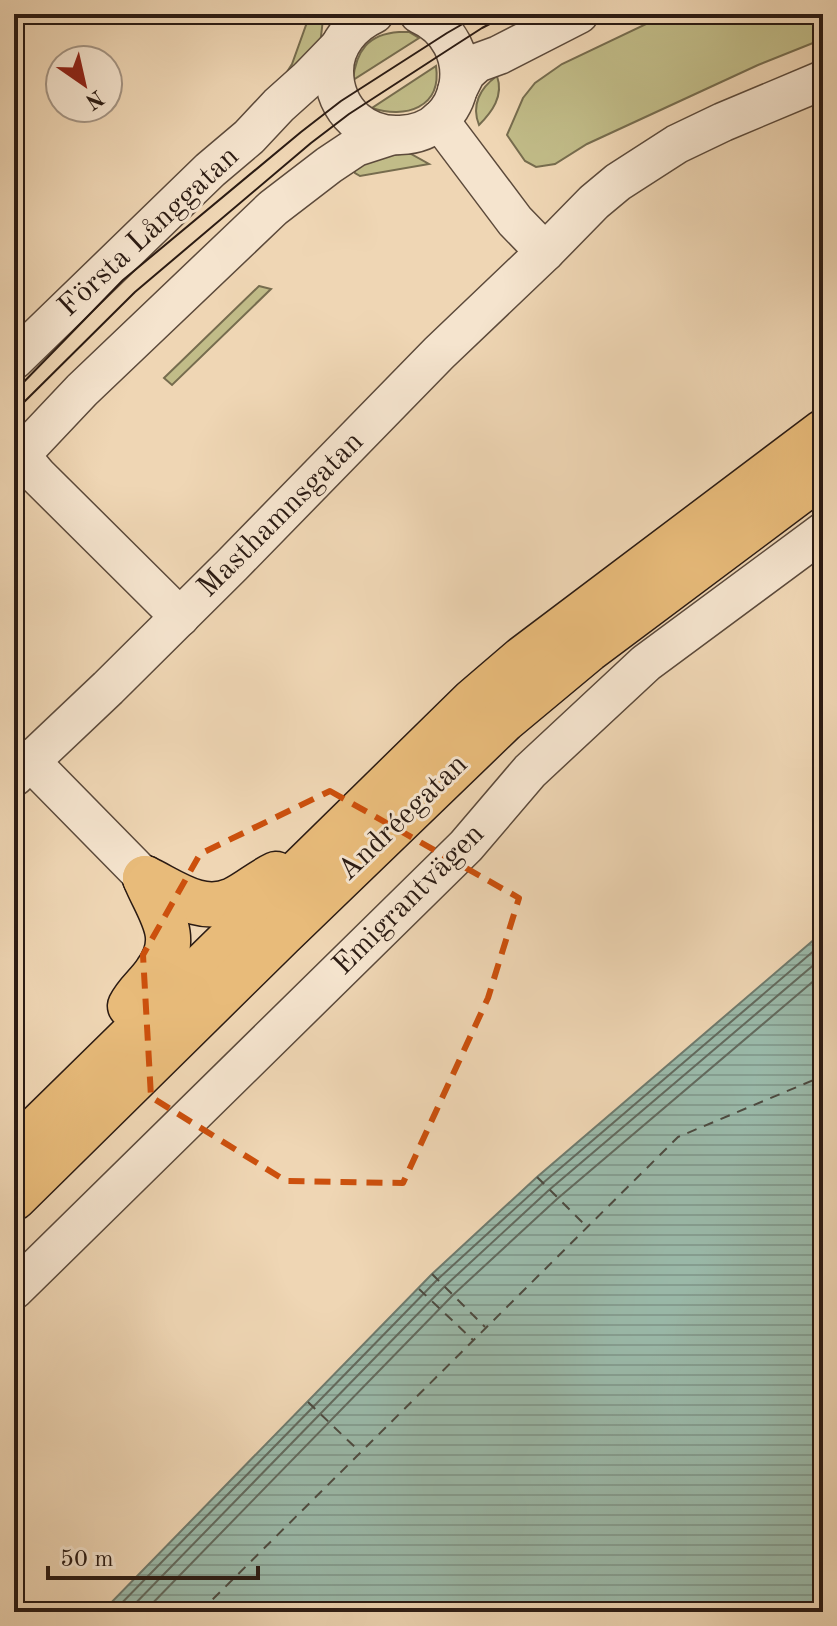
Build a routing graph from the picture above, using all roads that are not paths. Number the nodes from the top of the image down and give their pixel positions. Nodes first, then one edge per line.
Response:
1 (419, 14) edge
2 (579, 14) edge
3 (356, 24) edge
4 (823, 80) edge
5 (448, 105) junction
6 (390, 136) junction
7 (545, 252) junction
8 (14, 360) edge
9 (823, 432) edge
10 (18, 459) edge
11 (823, 474) edge
12 (823, 532) edge
13 (180, 617) junction
14 (19, 765) edge
15 (311, 860) junction
16 (145, 878) junction
17 (117, 1049) junction
18 (14, 1151) edge
19 (14, 1198) edge
20 (14, 1290) edge

1 - 5 street
2 - 5 street
3 - 6 street
3 - 8 street, Första Långgatan
4 - 7 street, Masthamnsgatan
5 - 6 street
5 - 7 street
6 - 10 street
7 - 13 street, Masthamnsgatan
9 - 15 highway, Andréegatan
10 - 13 street
11 - 19 highway, Andréegatan
12 - 20 street, Emigrantvägen
13 - 14 street, Masthamnsgatan
14 - 16 street
15 - 16 highway
15 - 17 highway, Andréegatan
16 - 17 highway
17 - 18 highway, Andréegatan

